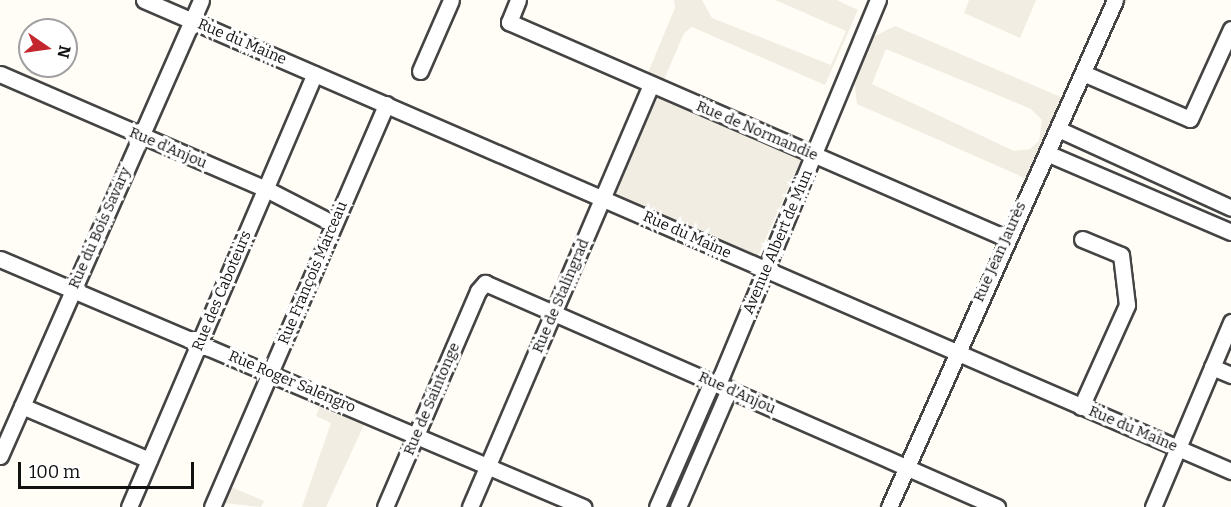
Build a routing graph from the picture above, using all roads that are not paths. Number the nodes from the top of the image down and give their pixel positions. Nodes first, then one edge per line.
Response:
1 (144, 0) edge
2 (201, 0) edge
3 (451, 0) edge
4 (518, 0) edge
5 (878, 0) edge
6 (1115, 0) edge
7 (192, 21) junction
8 (1231, 29) edge
9 (420, 71) dead end
10 (1083, 73) junction
11 (0, 74) edge
12 (315, 74) junction
13 (651, 85) junction
14 (386, 104) junction
15 (1058, 129) junction
16 (141, 136) junction
17 (812, 154) junction
18 (1044, 158) junction
19 (264, 193) junction
20 (603, 198) junction
21 (1231, 208) edge
22 (334, 224) junction
23 (1231, 232) edge
24 (1006, 238) junction
25 (1082, 239) dead end
26 (0, 259) edge
27 (767, 270) junction
28 (73, 290) junction
29 (478, 291) joint
30 (551, 317) junction
31 (1231, 322) edge
32 (200, 343) junction
33 (957, 352) junction
34 (1212, 367) junction
35 (270, 372) junction
36 (1231, 375) edge
37 (719, 385) junction
38 (22, 406) junction
39 (1081, 407) junction
40 (416, 435) junction
41 (1177, 448) junction
42 (0, 456) edge
43 (149, 460) junction
44 (488, 466) junction
45 (907, 466) junction
46 (1231, 471) edge
47 (129, 507) edge
48 (212, 507) edge
49 (385, 507) edge
50 (470, 507) edge
51 (583, 507) edge
52 (657, 507) edge
53 (678, 507) edge
54 (889, 507) edge
55 (997, 507) edge
56 (1153, 507) edge

1 - 7 street, Rue du Maine
2 - 7 street, Rue du Bois Savary
3 - 9 street
4 - 13 street, Rue de Normandie
5 - 17 street, Avenue Albert de Mun
6 - 10 street, Rue Jean Jaurès
7 - 12 street, Rue du Maine
7 - 16 street, Rue du Bois Savary
8 - 10 street
10 - 15 street, Rue Jean Jaurès
11 - 16 street, Rue d'Anjou
12 - 14 street, Rue du Maine
12 - 19 street, Rue des Caboteurs
13 - 17 street, Rue de Normandie
13 - 20 street, Rue de Stalingrad
14 - 20 street, Rue du Maine
14 - 22 street, Rue François Marceau
15 - 18 street, Rue Jean Jaurès
15 - 21 street
16 - 19 street, Rue d'Anjou
16 - 28 street, Rue du Bois Savary
17 - 24 street, Rue de Normandie
17 - 27 street, Avenue Albert de Mun
18 - 23 street
18 - 24 street, Rue Jean Jaurès
19 - 22 street, Rue d'Anjou
19 - 32 street, Rue des Caboteurs
20 - 27 street, Rue du Maine
20 - 30 street, Rue de Stalingrad
22 - 35 street, Rue François Marceau
24 - 33 street, Rue Jean Jaurès
25 - 39 street
26 - 28 street, Rue Roger Salengro
27 - 33 street, Rue du Maine
27 - 37 street, Avenue Albert de Mun
28 - 32 street, Rue Roger Salengro
28 - 38 street, Rue du Bois Savary
29 - 30 street, Rue d'Anjou
29 - 40 street, Rue de Saintonge
30 - 37 street, Rue d'Anjou
30 - 44 street, Rue de Stalingrad
31 - 34 street
32 - 35 street, Rue Roger Salengro
32 - 43 street, Rue des Caboteurs
33 - 39 street, Rue du Maine
33 - 45 street, Rue Jean Jaurès
34 - 36 street
34 - 41 street
35 - 40 street, Rue Roger Salengro
35 - 48 street, Rue François Marceau
37 - 45 street, Rue d'Anjou
37 - 52 street, Avenue Albert de Mun
37 - 53 street, Avenue Albert de Mun
38 - 42 street, Rue du Bois Savary
38 - 43 street
39 - 41 street, Rue du Maine
40 - 44 street, Rue Roger Salengro
40 - 49 street, Rue de Saintonge
41 - 46 street, Rue du Maine
41 - 56 street
43 - 47 street, Rue des Caboteurs
44 - 50 street, Rue de Stalingrad
44 - 51 street, Rue Roger Salengro
45 - 54 street, Rue Jean Jaurès
45 - 55 street, Rue d'Anjou

